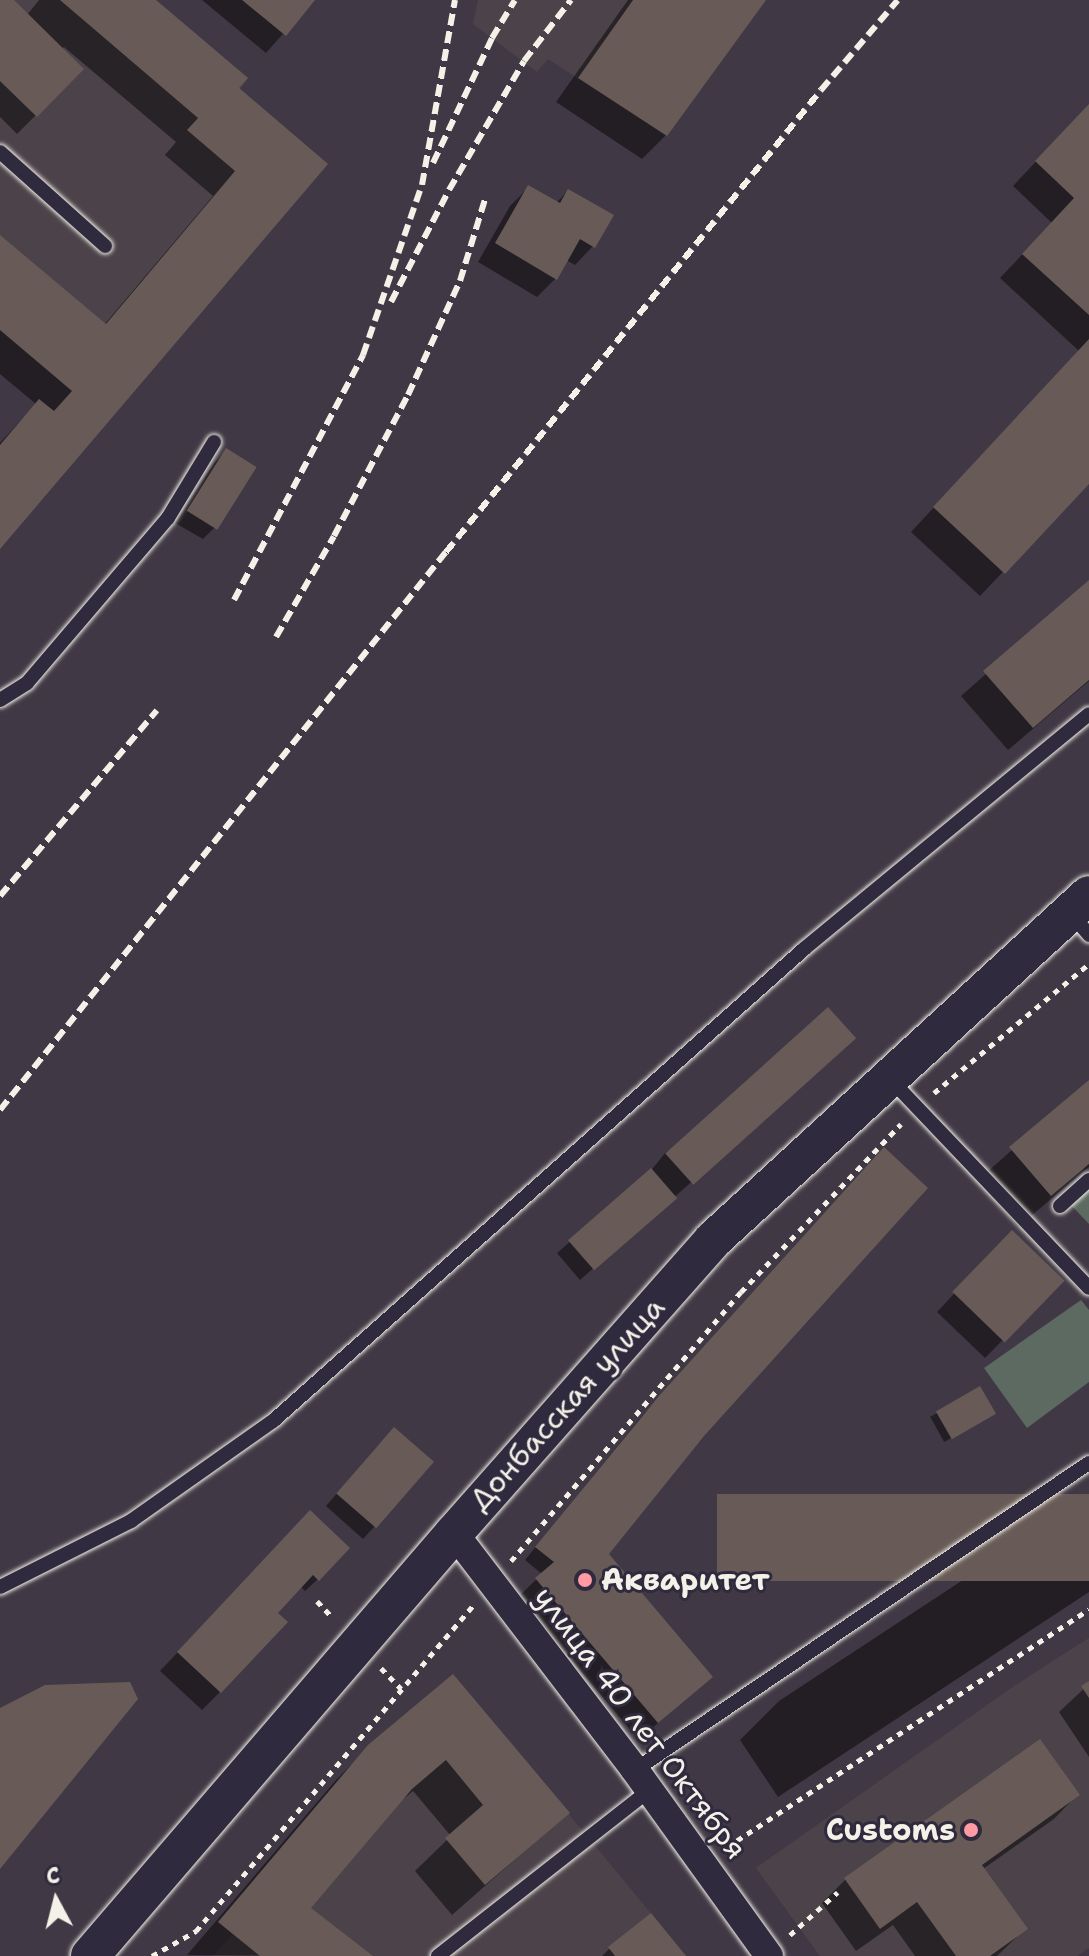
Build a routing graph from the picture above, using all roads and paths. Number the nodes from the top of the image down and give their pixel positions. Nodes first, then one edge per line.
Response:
1 (0, 152) edge
2 (105, 246) dead end
3 (214, 442) dead end
4 (0, 700) edge
5 (1089, 714) edge
6 (1083, 914) edge
7 (1089, 964) edge
8 (888, 1077) junction
9 (917, 1107) junction
10 (1089, 1180) edge
11 (1060, 1206) dead end
12 (1089, 1288) edge
13 (1089, 1463) edge
14 (454, 1533) junction
15 (493, 1582) junction
16 (0, 1587) edge
17 (1089, 1609) edge
18 (642, 1780) junction
19 (702, 1863) junction
20 (838, 1892) dead end
21 (768, 1954) edge
22 (90, 1956) edge
23 (152, 1956) edge
24 (438, 1956) edge

1 - 2 lane
3 - 4 lane
5 - 16 lane
6 - 8 street, Донбасская улица
7 - 9 path
8 - 9 lane
8 - 14 street, Донбасская улица
9 - 12 lane
9 - 15 path
10 - 11 lane
13 - 18 lane
14 - 15 street, улица 40 лет Октября
14 - 22 street, Донбасская улица
15 - 18 street, улица 40 лет Октября
15 - 23 path
17 - 19 path
18 - 19 street, улица 40 лет Октября
18 - 24 lane
19 - 21 street, улица 40 лет Октября
20 - 21 path

